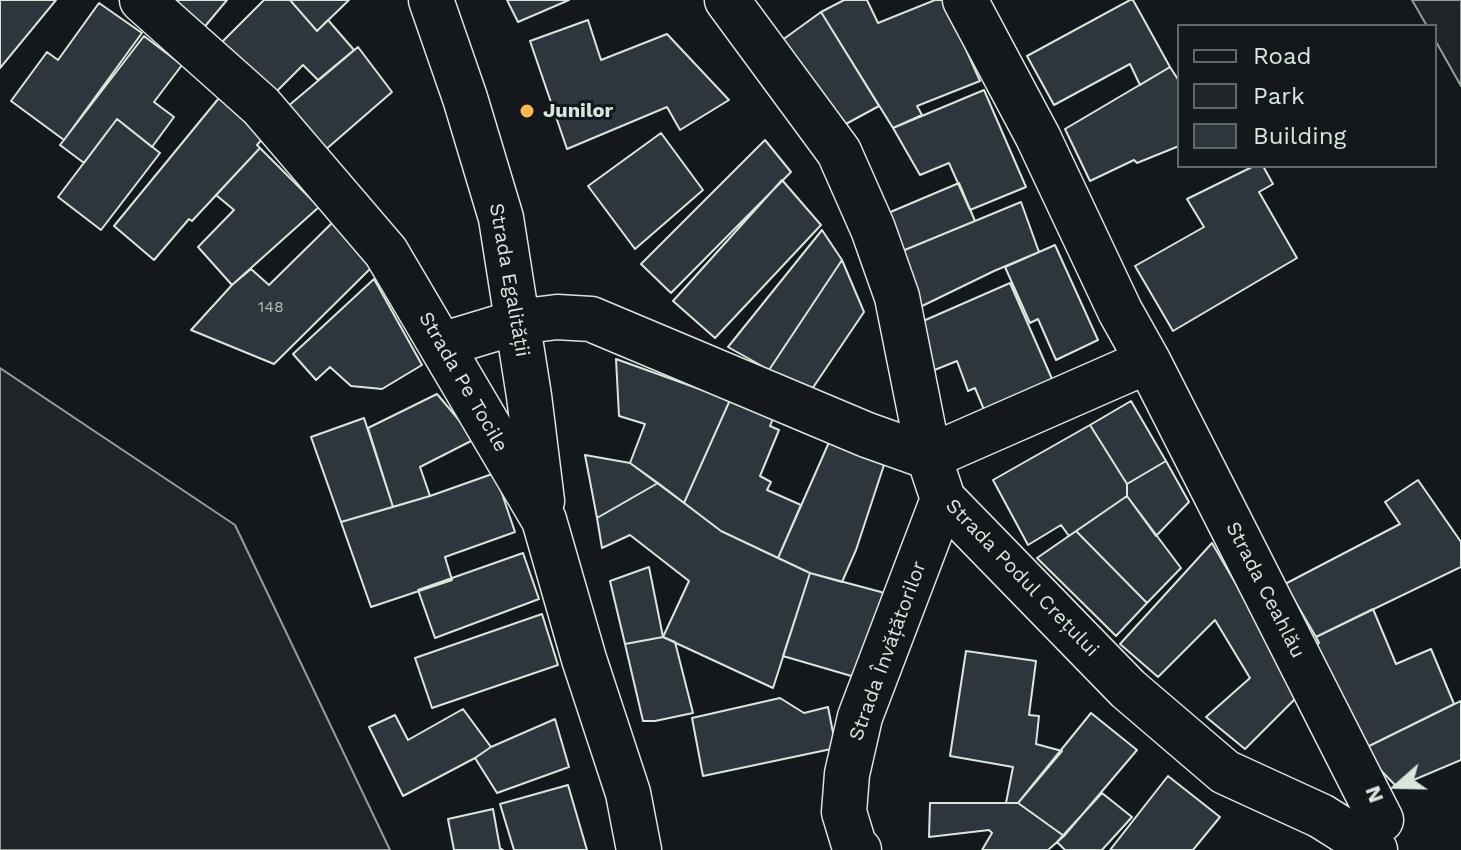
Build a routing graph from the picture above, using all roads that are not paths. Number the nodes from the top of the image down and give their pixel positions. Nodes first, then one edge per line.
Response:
1 (142, 0) edge
2 (431, 0) edge
3 (727, 0) edge
4 (965, 0) edge
5 (517, 322) junction
6 (441, 345) junction
7 (1148, 361) junction
8 (929, 457) junction
9 (943, 499) junction
10 (544, 520) junction
11 (1378, 835) edge
12 (843, 837) edge
13 (639, 850) edge

1 - 6 street, Strada Pe Tocile
2 - 5 street, Strada Egalității
3 - 8 street, Strada Podul Crețului
4 - 7 street, Strada Ceahlău
5 - 6 street
5 - 8 street
5 - 10 street, Strada Egalității
6 - 10 street, Strada Pe Tocile
7 - 8 street
7 - 11 street, Strada Ceahlău
8 - 9 street, Strada Podul Crețului
9 - 11 street, Strada Podul Crețului
9 - 12 street, Strada Învățătorilor
10 - 13 street, Strada Pe Tocile

